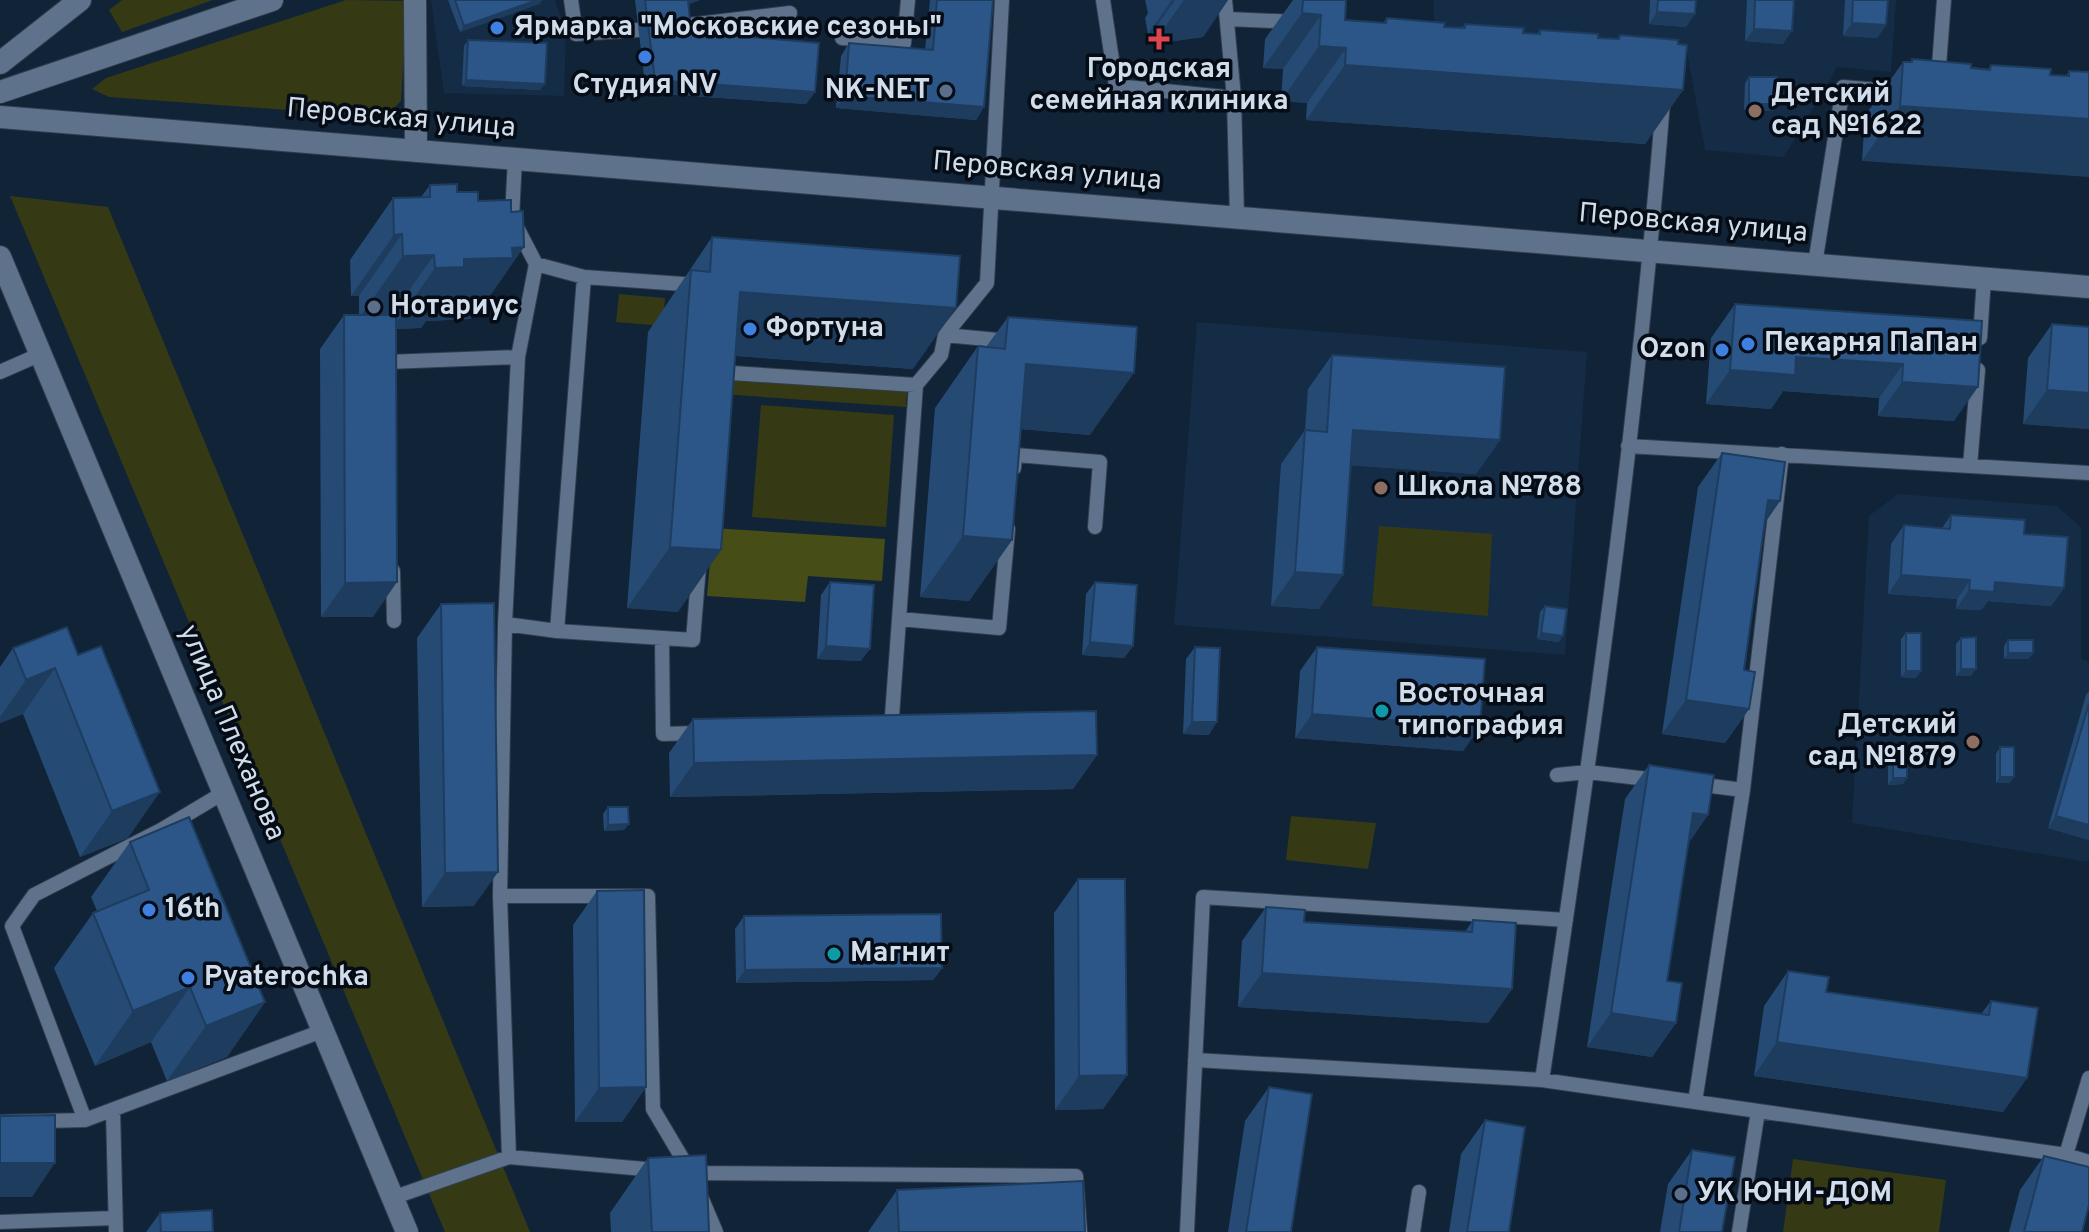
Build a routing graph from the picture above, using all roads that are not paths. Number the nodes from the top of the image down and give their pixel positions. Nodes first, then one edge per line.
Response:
1 (80, 0) edge
2 (272, 0) edge
3 (415, 0) edge
4 (571, 0) edge
5 (908, 0) edge
6 (1002, 0) edge
7 (1103, 0) edge
8 (1225, 0) edge
9 (1944, 0) edge
10 (790, 13) dead end
11 (1228, 19) junction
12 (1313, 23) edge
13 (680, 26) edge
14 (638, 30) dead end
15 (842, 38) dead end
16 (0, 63) edge
17 (1664, 87) edge
18 (0, 92) edge
19 (1921, 93) edge
20 (1937, 94) edge
21 (1234, 98) junction
22 (0, 117) edge
23 (416, 151) junction
24 (515, 158) junction
25 (992, 197) junction
26 (1237, 217) junction
27 (1651, 251) junction
28 (0, 257) edge
29 (536, 264) junction
30 (1815, 264) junction
31 (584, 277) junction
32 (1984, 278) junction
33 (708, 286) edge
34 (2089, 287) edge
35 (945, 335) junction
36 (1023, 342) edge
37 (41, 354) junction
38 (518, 357) junction
39 (0, 372) edge
40 (916, 385) junction
41 (713, 387) edge
42 (387, 393) edge
43 (1628, 446) junction
44 (1782, 454) junction
45 (1970, 466) junction
46 (2089, 473) edge
47 (1012, 486) edge
48 (1009, 518) edge
49 (1095, 527) dead end
50 (701, 545) edge
51 (392, 560) edge
52 (900, 619) junction
53 (394, 621) dead end
54 (505, 624) junction
55 (557, 631) junction
56 (662, 638) junction
57 (907, 730) edge
58 (708, 733) edge
59 (1588, 772) junction
60 (1557, 775) dead end
61 (1665, 781) edge
62 (1681, 783) edge
63 (1743, 790) junction
64 (223, 793) junction
65 (500, 896) junction
66 (1566, 920) junction
67 (322, 1031) junction
68 (1195, 1060) junction
69 (2089, 1078) edge
70 (1542, 1080) junction
71 (1695, 1102) junction
72 (113, 1110) junction
73 (1758, 1111) junction
74 (85, 1120) junction
75 (0, 1122) edge
76 (2066, 1155) junction
77 (509, 1157) junction
78 (2089, 1162) edge
79 (691, 1174) junction
80 (1419, 1192) dead end
81 (392, 1198) junction
82 (0, 1222) edge
83 (116, 1225) edge
84 (407, 1232) edge
85 (716, 1232) edge
86 (1080, 1232) edge
87 (1187, 1232) edge
88 (1413, 1232) edge
89 (1739, 1232) edge

1 - 16 main road
2 - 18 main road
3 - 23 main road
4 - 14 lane
5 - 15 lane
6 - 25 lane
7 - 21 lane
8 - 11 lane
9 - 20 lane
10 - 13 lane
11 - 12 lane
11 - 21 lane
17 - 27 lane
19 - 30 lane
21 - 26 lane
22 - 23 main road, Перовская улица
23 - 24 main road, Перовская улица
24 - 25 main road, Перовская улица
24 - 29 lane
25 - 26 main road, Перовская улица
25 - 35 lane
26 - 27 main road, Перовская улица
27 - 30 main road, Перовская улица
27 - 43 lane
28 - 37 main road, улица Плеханова
29 - 31 lane
29 - 38 lane
30 - 32 main road, Перовская улица
31 - 33 lane
31 - 55 lane
32 - 34 main road, Перовская улица
32 - 45 lane
35 - 36 lane
35 - 40 lane
37 - 39 lane
37 - 64 main road, улица Плеханова
38 - 42 lane
38 - 54 lane
40 - 41 lane
40 - 52 lane
43 - 44 lane
43 - 59 lane
44 - 45 lane
44 - 63 lane
45 - 46 lane
47 - 49 lane
48 - 52 lane
50 - 56 lane
51 - 53 lane
52 - 57 lane
54 - 55 lane
54 - 65 lane
55 - 56 lane
56 - 58 lane
59 - 60 lane
59 - 61 lane
59 - 66 lane
62 - 63 lane
63 - 71 lane
64 - 67 main road, улица Плеханова
64 - 74 lane
65 - 77 lane
65 - 79 lane
66 - 68 lane
66 - 70 lane
67 - 72 lane
67 - 81 main road, улица Плеханова
68 - 70 lane
68 - 87 lane
69 - 76 lane
70 - 71 lane
71 - 73 lane
72 - 74 lane
72 - 83 lane
73 - 76 lane
73 - 89 lane
74 - 75 lane
76 - 78 lane
77 - 79 lane
77 - 81 lane
79 - 85 lane
79 - 86 lane
80 - 88 lane
81 - 84 main road, улица Плеханова
82 - 83 lane

